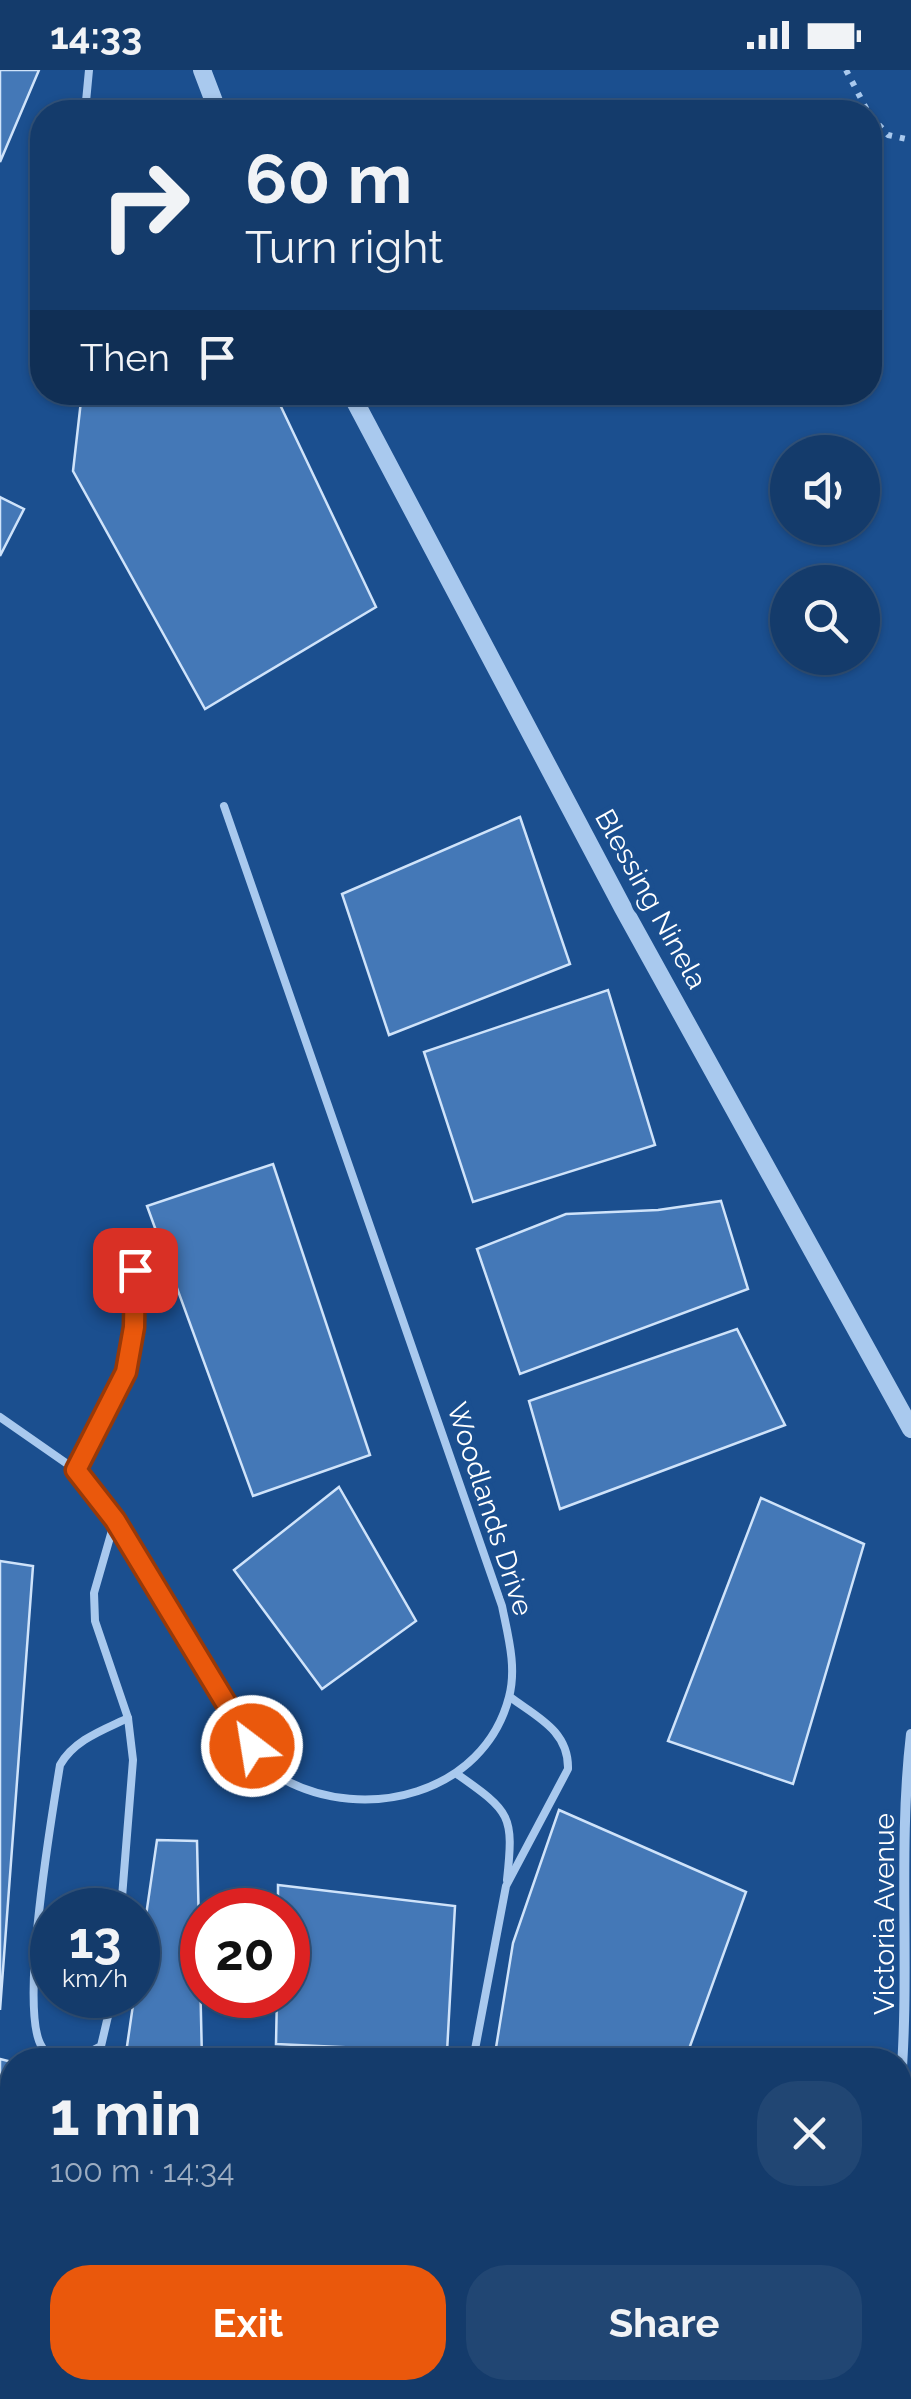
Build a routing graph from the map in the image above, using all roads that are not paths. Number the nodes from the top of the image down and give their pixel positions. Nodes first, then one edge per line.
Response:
1 (89, 70) edge
2 (202, 70) edge
3 (86, 100) edge
4 (213, 100) edge
5 (357, 405) edge
6 (224, 806) dead end
7 (135, 1270) dead end
8 (0, 1416) edge
9 (911, 1429) edge
10 (76, 1470) junction
11 (115, 1520) junction
12 (510, 1697) junction
13 (128, 1718) junction
14 (911, 1734) edge
15 (458, 1774) junction
16 (506, 1886) junction
17 (123, 1888) edge
18 (108, 2018) edge
19 (42, 2048) edge
20 (98, 2048) edge
21 (475, 2048) edge
22 (905, 2048) edge

1 - 3 lane
2 - 4 street
5 - 9 street, Blessing Ninela
6 - 12 lane, Woodlands Drive
7 - 10 lane
8 - 10 lane, Woodlands Drive
10 - 11 lane, Woodlands Drive
11 - 13 lane
11 - 15 lane, Woodlands Drive
12 - 15 lane, Woodlands Drive
12 - 16 lane
13 - 17 lane
13 - 19 lane
14 - 22 street, Victoria Avenue
15 - 16 lane
16 - 21 lane
18 - 20 lane

